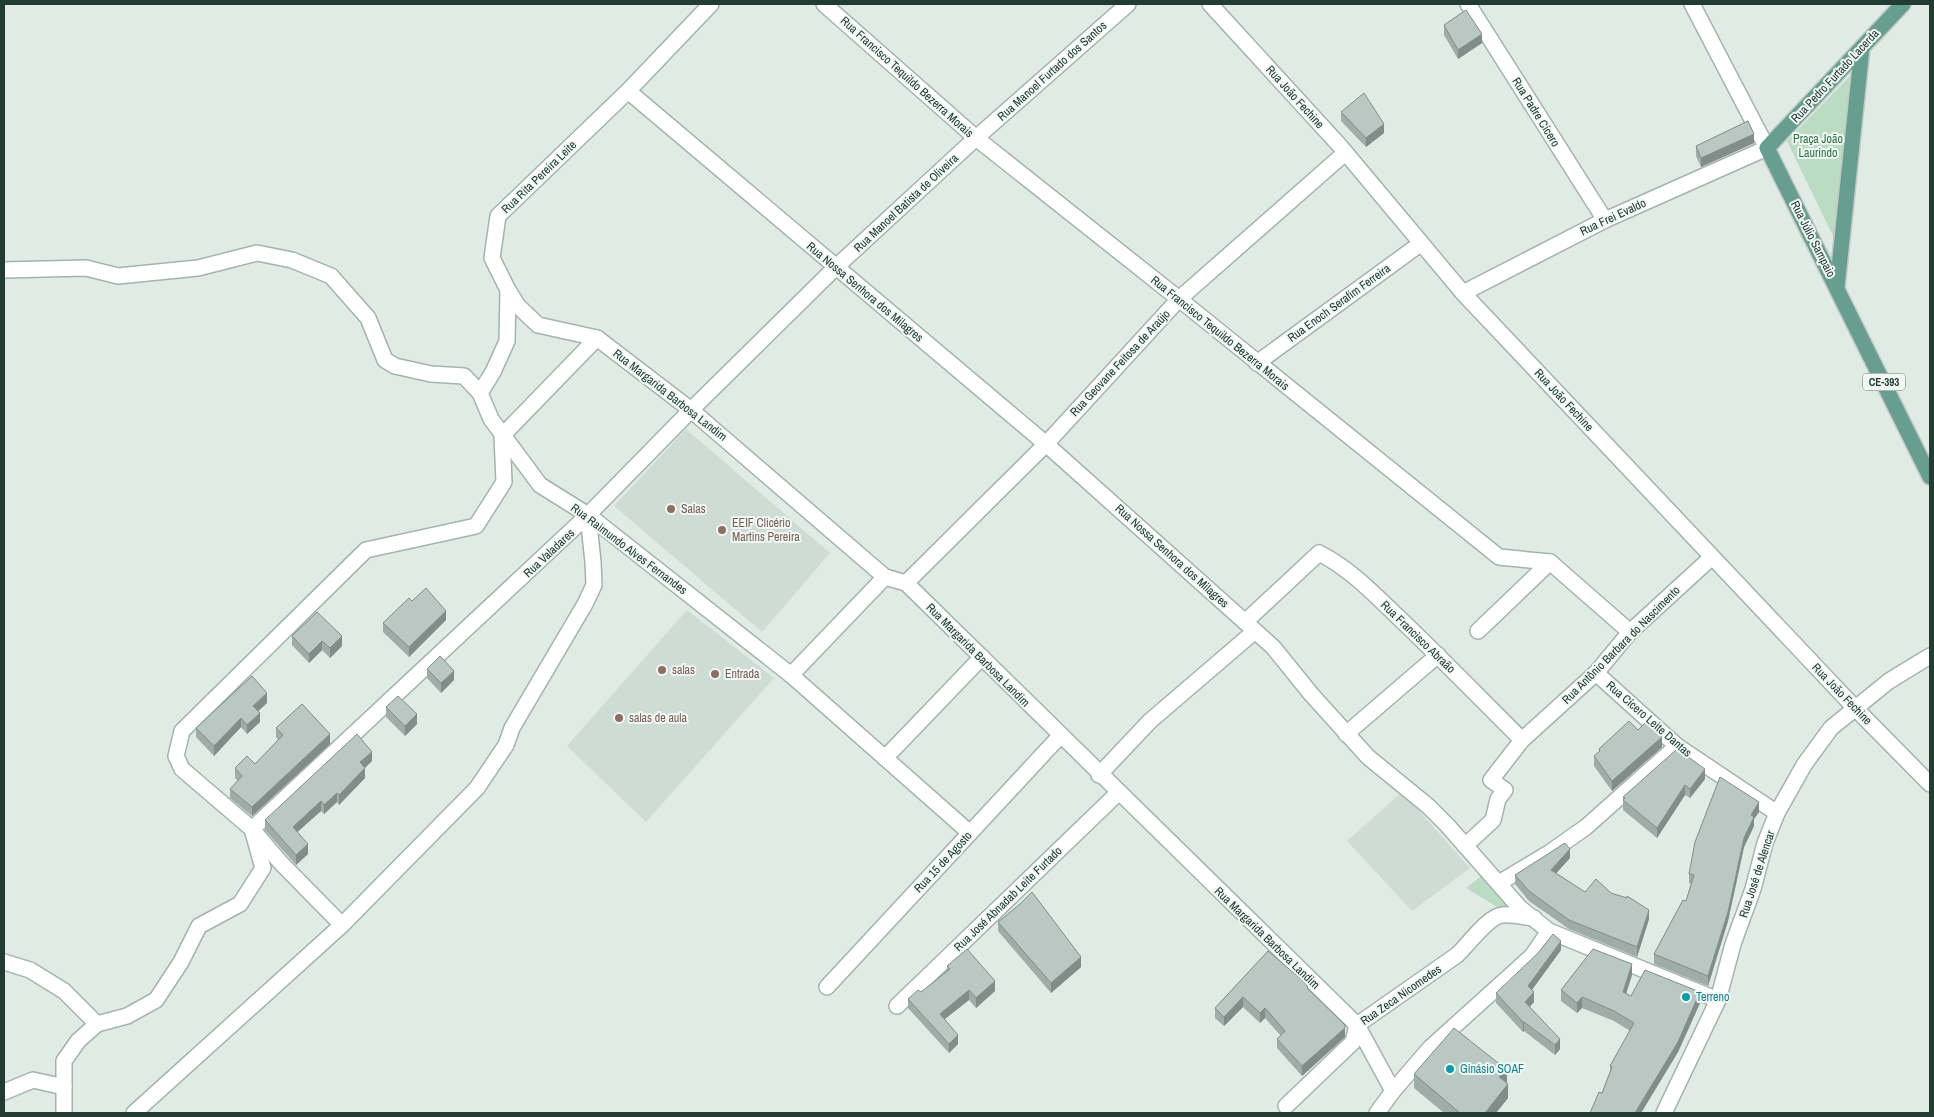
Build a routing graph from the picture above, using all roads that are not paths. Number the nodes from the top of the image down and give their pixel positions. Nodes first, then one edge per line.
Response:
1 (712, 4) edge
2 (824, 4) edge
3 (1128, 4) edge
4 (1210, 4) edge
5 (1468, 4) edge
6 (1692, 4) edge
7 (1903, 4) edge
8 (1862, 48) junction
9 (628, 91) junction
10 (976, 138) junction
11 (1767, 148) junction
12 (1345, 153) junction
13 (1605, 220) junction
14 (1420, 244) junction
15 (836, 267) junction
16 (4, 270) edge
17 (1837, 287) junction
18 (508, 290) junction
19 (1463, 293) junction
20 (1179, 299) junction
21 (597, 338) junction
22 (1257, 363) junction
23 (480, 393) junction
24 (691, 410) junction
25 (502, 436) junction
26 (1046, 444) junction
27 (1930, 477) edge
28 (588, 515) junction
29 (1712, 557) junction
30 (1550, 562) junction
31 (885, 577) junction
32 (906, 584) junction
33 (1250, 626) junction
34 (1478, 631) dead end
35 (1630, 632) junction
36 (1438, 655) junction
37 (1930, 656) edge
38 (982, 657) junction
39 (1596, 673) junction
40 (791, 675) junction
41 (1855, 708) junction
42 (1346, 734) junction
43 (1060, 736) junction
44 (1522, 740) junction
45 (1677, 746) junction
46 (885, 758) junction
47 (1099, 775) junction
48 (1930, 784) edge
49 (1118, 793) junction
50 (1777, 813) junction
51 (252, 829) junction
52 (970, 833) junction
53 (1466, 846) junction
54 (1498, 883) junction
55 (1534, 918) junction
56 (342, 925) junction
57 (1549, 931) junction
58 (4, 962) edge
59 (827, 987) dead end
60 (1718, 1000) junction
61 (897, 1006) dead end
62 (98, 1024) junction
63 (1357, 1026) junction
64 (64, 1088) junction
65 (1392, 1091) junction
66 (4, 1092) edge
67 (1286, 1106) dead end
68 (64, 1113) edge
69 (134, 1113) edge
70 (1377, 1113) edge
71 (1664, 1113) edge

1 - 9 street, Rua Rita Pereira Leite
2 - 10 street, Rua Francisco Tequildo Bezerra Morais
3 - 10 street, Rua Manoel Furtado dos Santos
4 - 12 street, Rua João Fechine
5 - 13 street, Rua Padre Cícero
6 - 11 street, Rua Júlio Sampaio
7 - 8 main road, Rua Pedro Furtado Lacerda
8 - 11 main road, Rua Pedro Furtado Lacerda
8 - 17 main road
9 - 15 street, Rua Nossa Senhora dos Milagres
9 - 18 street, Rua Rita Pereira Leite
10 - 15 street, Rua Manoel Batista de Oliveira
10 - 20 street, Rua Francisco Tequildo Bezerra Morais
11 - 13 street, Rua Frei Evaldo
11 - 17 main road, Rua Júlio Sampaio / CE-393
12 - 14 street, Rua João Fechine
12 - 20 street, Rua Geovane Feitosa de Araújo
13 - 19 street, Rua Frei Evaldo
14 - 19 street, Rua João Fechine
14 - 22 street, Rua Enoch Serafim Ferreira
15 - 24 street, Rua Valadares
15 - 26 street, Rua Nossa Senhora dos Milagres
16 - 23 street, Rua Raimundo Alves Fernandes
17 - 27 main road, Rua Júlio Sampaio / CE-393
18 - 21 street, Rua Margarida Barbosa Landim
18 - 23 street, Rua Rita Pereira Leite
19 - 29 street, Rua João Fechine
20 - 22 street, Rua Francisco Tequildo Bezerra Morais
20 - 26 street, Rua Geovane Feitosa de Araújo
21 - 24 street, Rua Margarida Barbosa Landim
21 - 25 street
22 - 30 street, Rua Francisco Tequildo Bezerra Morais
23 - 25 street, Rua Raimundo Alves Fernandes
24 - 28 street, Rua Valadares
24 - 31 street, Rua Margarida Barbosa Landim
25 - 28 street, Rua Raimundo Alves Fernandes
25 - 51 street
26 - 32 street, Rua Geovane Feitosa de Araújo
26 - 33 street, Rua Nossa Senhora dos Milagres
28 - 40 street, Rua Raimundo Alves Fernandes
28 - 51 street, Rua Valadares
28 - 56 street
29 - 35 street, Rua Antônio Barbara do Nascimento
29 - 41 street, Rua João Fechine
30 - 34 street
30 - 35 street
31 - 32 street, Rua Margarida Barbosa Landim
31 - 40 street
32 - 38 street, Rua Margarida Barbosa Landim
33 - 36 street, Rua Francisco Abraão
33 - 42 street, Rua Nossa Senhora dos Milagres
33 - 47 street
35 - 39 street, Rua Antônio Barbara do Nascimento
36 - 42 street
36 - 44 street, Rua Francisco Abraão
37 - 41 street, Rua José de Alencar
38 - 43 street, Rua Margarida Barbosa Landim
38 - 46 street
39 - 44 street, Rua Antônio Barbara do Nascimento
39 - 45 street, Rua Cícero Leite Dantas
40 - 46 street, Rua Raimundo Alves Fernandes
41 - 48 street, Rua João Fechine
41 - 50 street, Rua José de Alencar
42 - 53 street, Rua Nossa Senhora dos Milagres
43 - 47 street, Rua Margarida Barbosa Landim
43 - 52 street, Rua 15 de Agosto
44 - 53 street, Rua Antônio Barbara do Nascimento
45 - 50 street, Rua Cícero Leite Dantas
45 - 54 street
46 - 52 street, Rua Raimundo Alves Fernandes
47 - 49 street, Rua Margarida Barbosa Landim
49 - 61 street, Rua José Abnadab Leite Furtado
49 - 63 street, Rua Margarida Barbosa Landim
50 - 60 street, Rua José de Alencar
51 - 56 street
51 - 62 street
52 - 59 street, Rua 15 de Agosto
53 - 54 street, Rua Nossa Senhora dos Milagres
54 - 55 street, Rua Nossa Senhora dos Milagres
55 - 57 street, Rua Nossa Senhora dos Milagres
55 - 63 street, Rua Zeca Nicomedes
56 - 69 street
57 - 60 street, Rua Nossa Senhora dos Milagres
57 - 65 street
58 - 62 street
60 - 71 street, Rua José de Alencar
62 - 64 street
63 - 65 street, Rua Margarida Barbosa Landim
63 - 67 street, Rua Zeca Nicomedes
64 - 66 street
64 - 68 street
65 - 70 street

